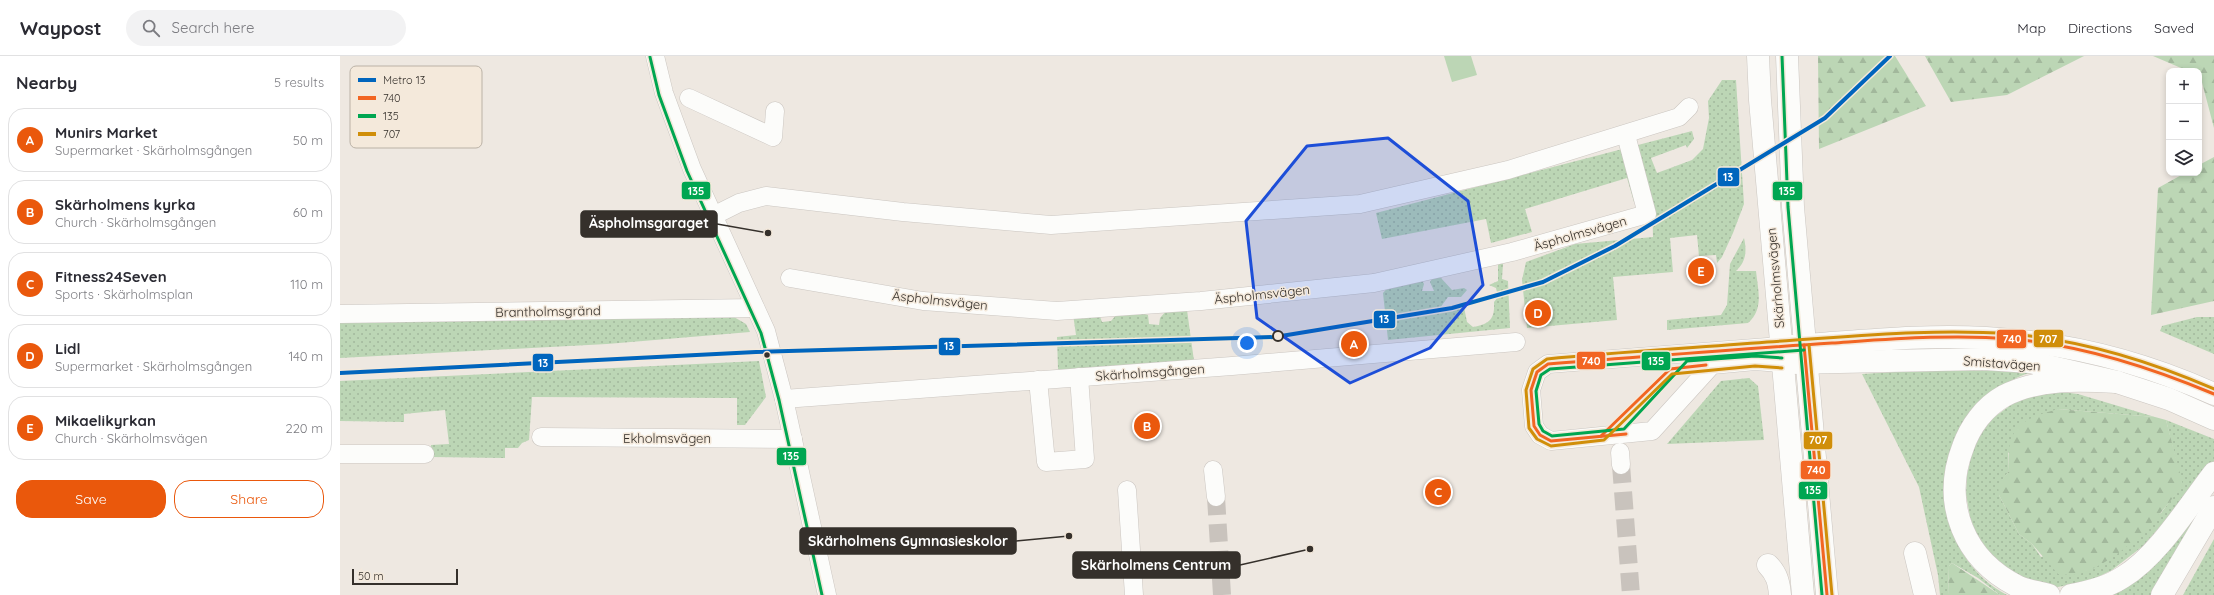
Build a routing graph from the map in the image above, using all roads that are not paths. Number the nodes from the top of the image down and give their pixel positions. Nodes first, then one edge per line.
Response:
1 (655, 56) edge
2 (1758, 56) edge
3 (1787, 56) edge
4 (689, 98) dead end
5 (1689, 107) dead end
6 (775, 111) dead end
7 (1626, 135) junction
8 (713, 216) junction
9 (790, 278) dead end
10 (755, 308) junction
11 (340, 314) edge
12 (1516, 342) dead end
13 (1805, 354) junction
14 (1782, 355) junction
15 (1079, 377) junction
16 (1038, 380) junction
17 (2117, 382) junction
18 (2214, 394) edge
19 (784, 399) junction
20 (2214, 419) edge
21 (541, 437) dead end
22 (793, 439) junction
23 (340, 454) edge
24 (425, 454) dead end
25 (1213, 470) dead end
26 (2214, 472) edge
27 (1127, 490) dead end
28 (1216, 497) tunnel mouth
29 (2214, 508) edge
30 (2214, 516) edge
31 (1915, 553) dead end
32 (1824, 558) junction
33 (1768, 565) dead end
34 (827, 595) edge
35 (1134, 595) edge
36 (1780, 595) edge
37 (1803, 595) edge
38 (1827, 595) edge
39 (1838, 595) edge
40 (1925, 595) edge
41 (2049, 595) edge
42 (2071, 595) edge
43 (2162, 595) edge
44 (2174, 595) edge

1 - 8 street
2 - 14 main road, Skärholmsvägen
3 - 13 main road, Skärholmsvägen
4 - 6 street
5 - 7 street
7 - 8 street
7 - 9 street, Äspholmsvägen
8 - 10 street
10 - 11 street, Brantholmsgränd
10 - 19 street
12 - 15 street, Skärholmsgången
13 - 14 main road, Smistavägen
13 - 17 main road, Smistavägen
13 - 18 main road, Smistavägen
13 - 32 main road, Skärholmsvägen
14 - 14 street
14 - 37 main road, Skärholmsvägen
15 - 16 street, Skärholmsgången
15 - 16 street
16 - 19 street, Skärholmsgången
17 - 20 main road, Smistavägen
17 - 41 main road
19 - 22 street
21 - 22 street, Ekholmsvägen
22 - 34 street
23 - 24 street
25 - 28 street
26 - 42 main road
27 - 35 street
29 - 43 main road
30 - 44 main road
31 - 40 main road
32 - 38 main road, Skärholmsvägen
32 - 39 main road
33 - 36 main road

